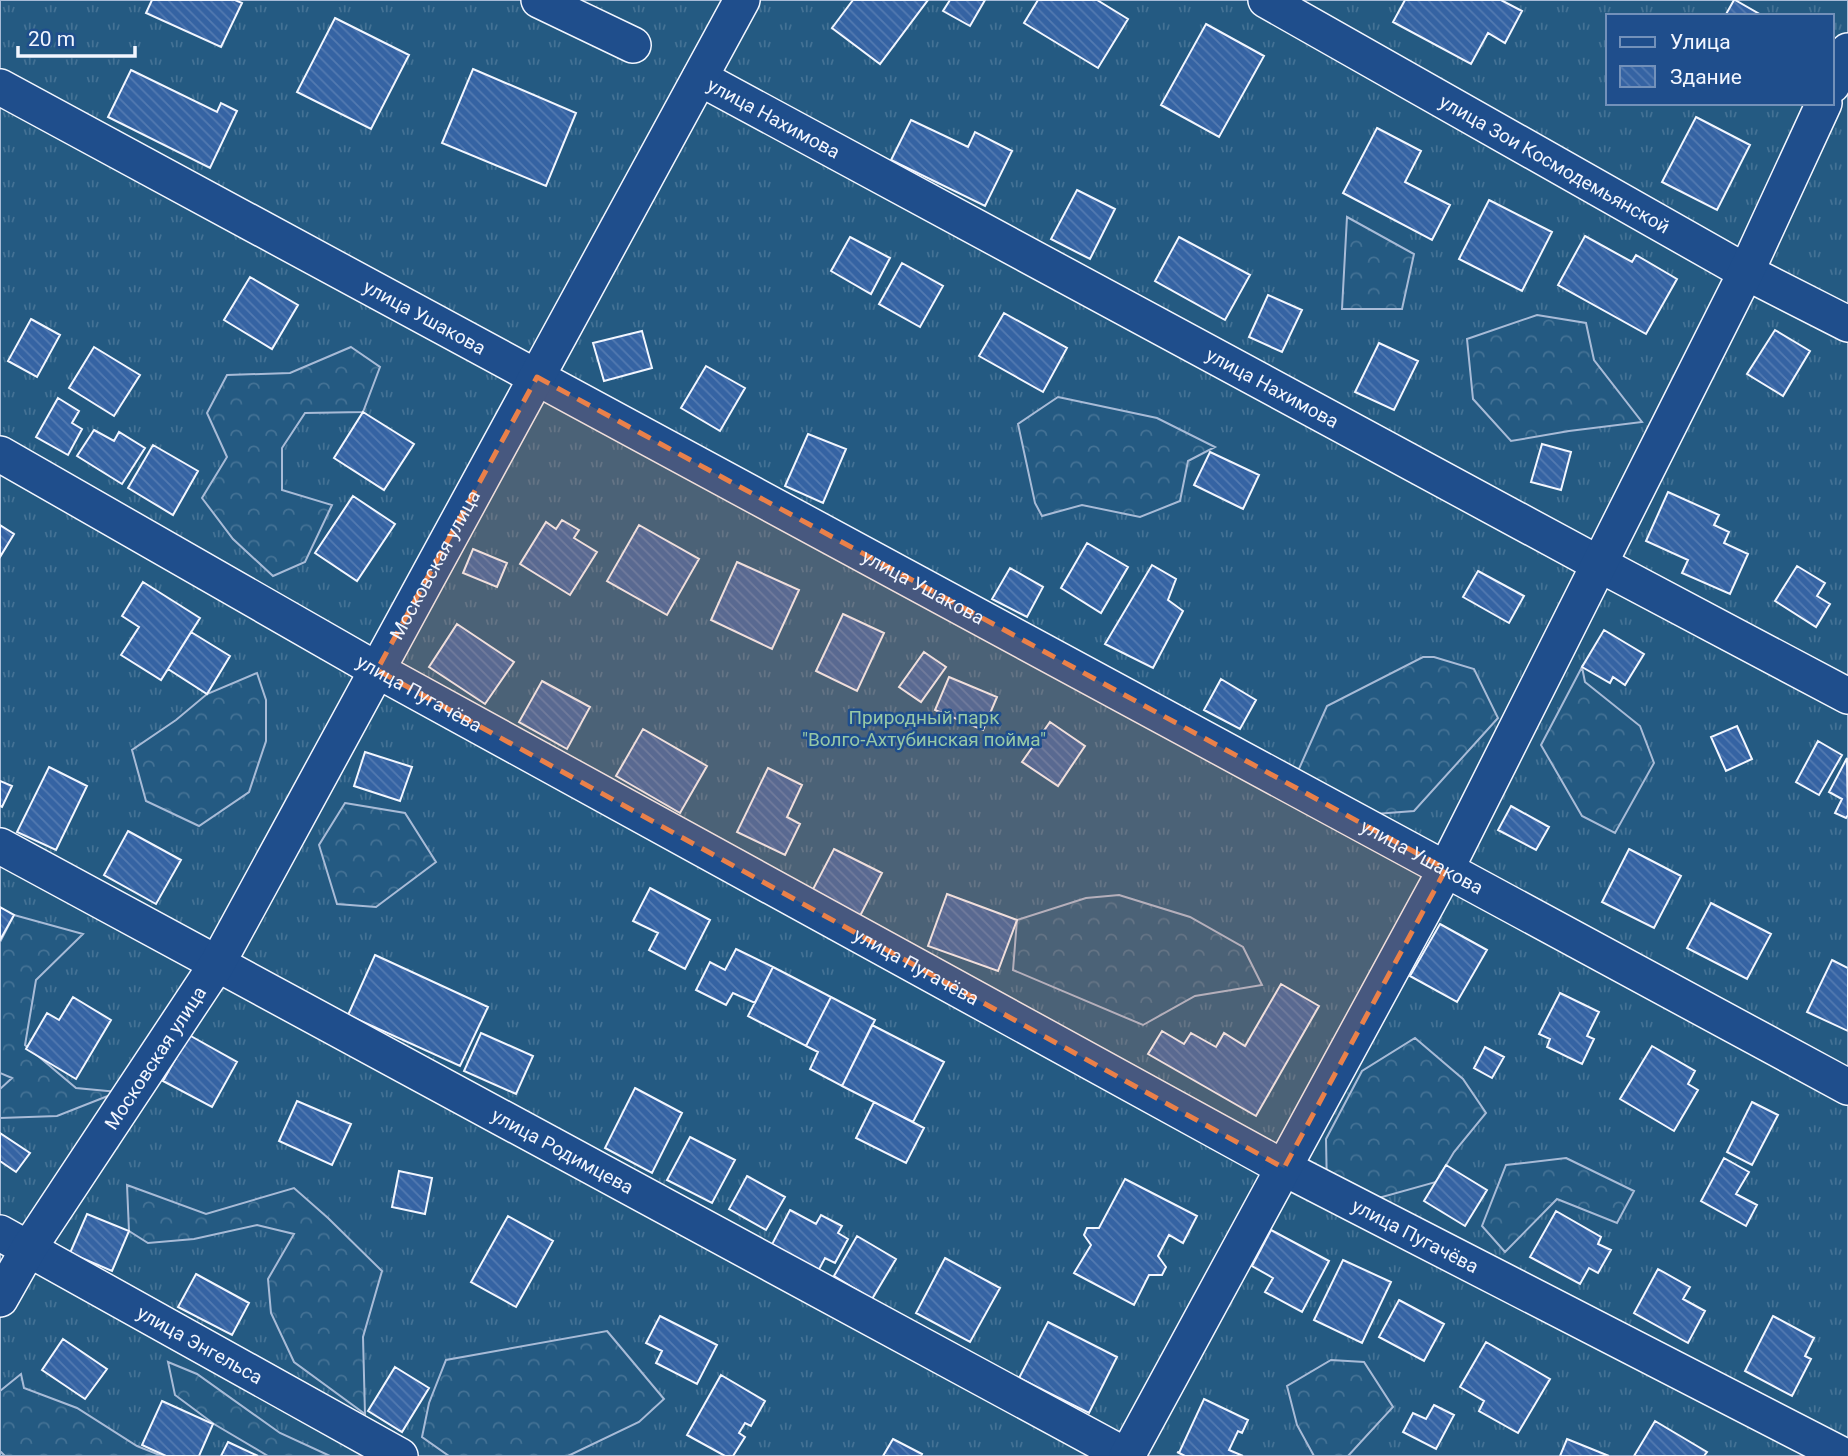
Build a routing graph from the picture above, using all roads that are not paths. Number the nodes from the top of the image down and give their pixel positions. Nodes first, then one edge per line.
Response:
1 (539, 0) edge
2 (742, 0) edge
3 (1266, 0) edge
4 (633, 45) dead end
5 (1848, 51) edge
6 (700, 78) junction
7 (1834, 81) edge
8 (0, 87) edge
9 (1823, 105) edge
10 (1746, 272) junction
11 (1848, 324) edge
12 (537, 377) junction
13 (0, 454) edge
14 (1599, 564) junction
15 (377, 670) junction
16 (1848, 695) edge
17 (0, 846) edge
18 (1446, 869) junction
19 (217, 964) junction
20 (1848, 1087) edge
21 (1284, 1168) junction
22 (15, 1241) edge
23 (0, 1299) edge
24 (400, 1456) edge
25 (1127, 1456) edge
26 (1844, 1456) edge

1 - 4 street
2 - 6 street, Московская улица
3 - 10 street, улица Зои Космодемьянской
5 - 7 street
6 - 12 street, Московская улица
6 - 14 street, улица Нахимова
8 - 12 street, улица Ушакова
9 - 10 street
10 - 11 street, улица Зои Космодемьянской
10 - 14 street
12 - 15 street, Московская улица
12 - 18 street, улица Ушакова
13 - 15 street, улица Пугачёва
14 - 16 street, улица Нахимова
14 - 18 street
15 - 19 street, Московская улица
15 - 21 street, улица Пугачёва
17 - 19 street, улица Родимцева
18 - 20 street, улица Ушакова
18 - 21 street
19 - 22 street, Московская улица
19 - 25 street, улица Родимцева
21 - 25 street
21 - 26 street, улица Пугачёва
22 - 23 street, Московская улица
22 - 24 street, улица Энгельса

